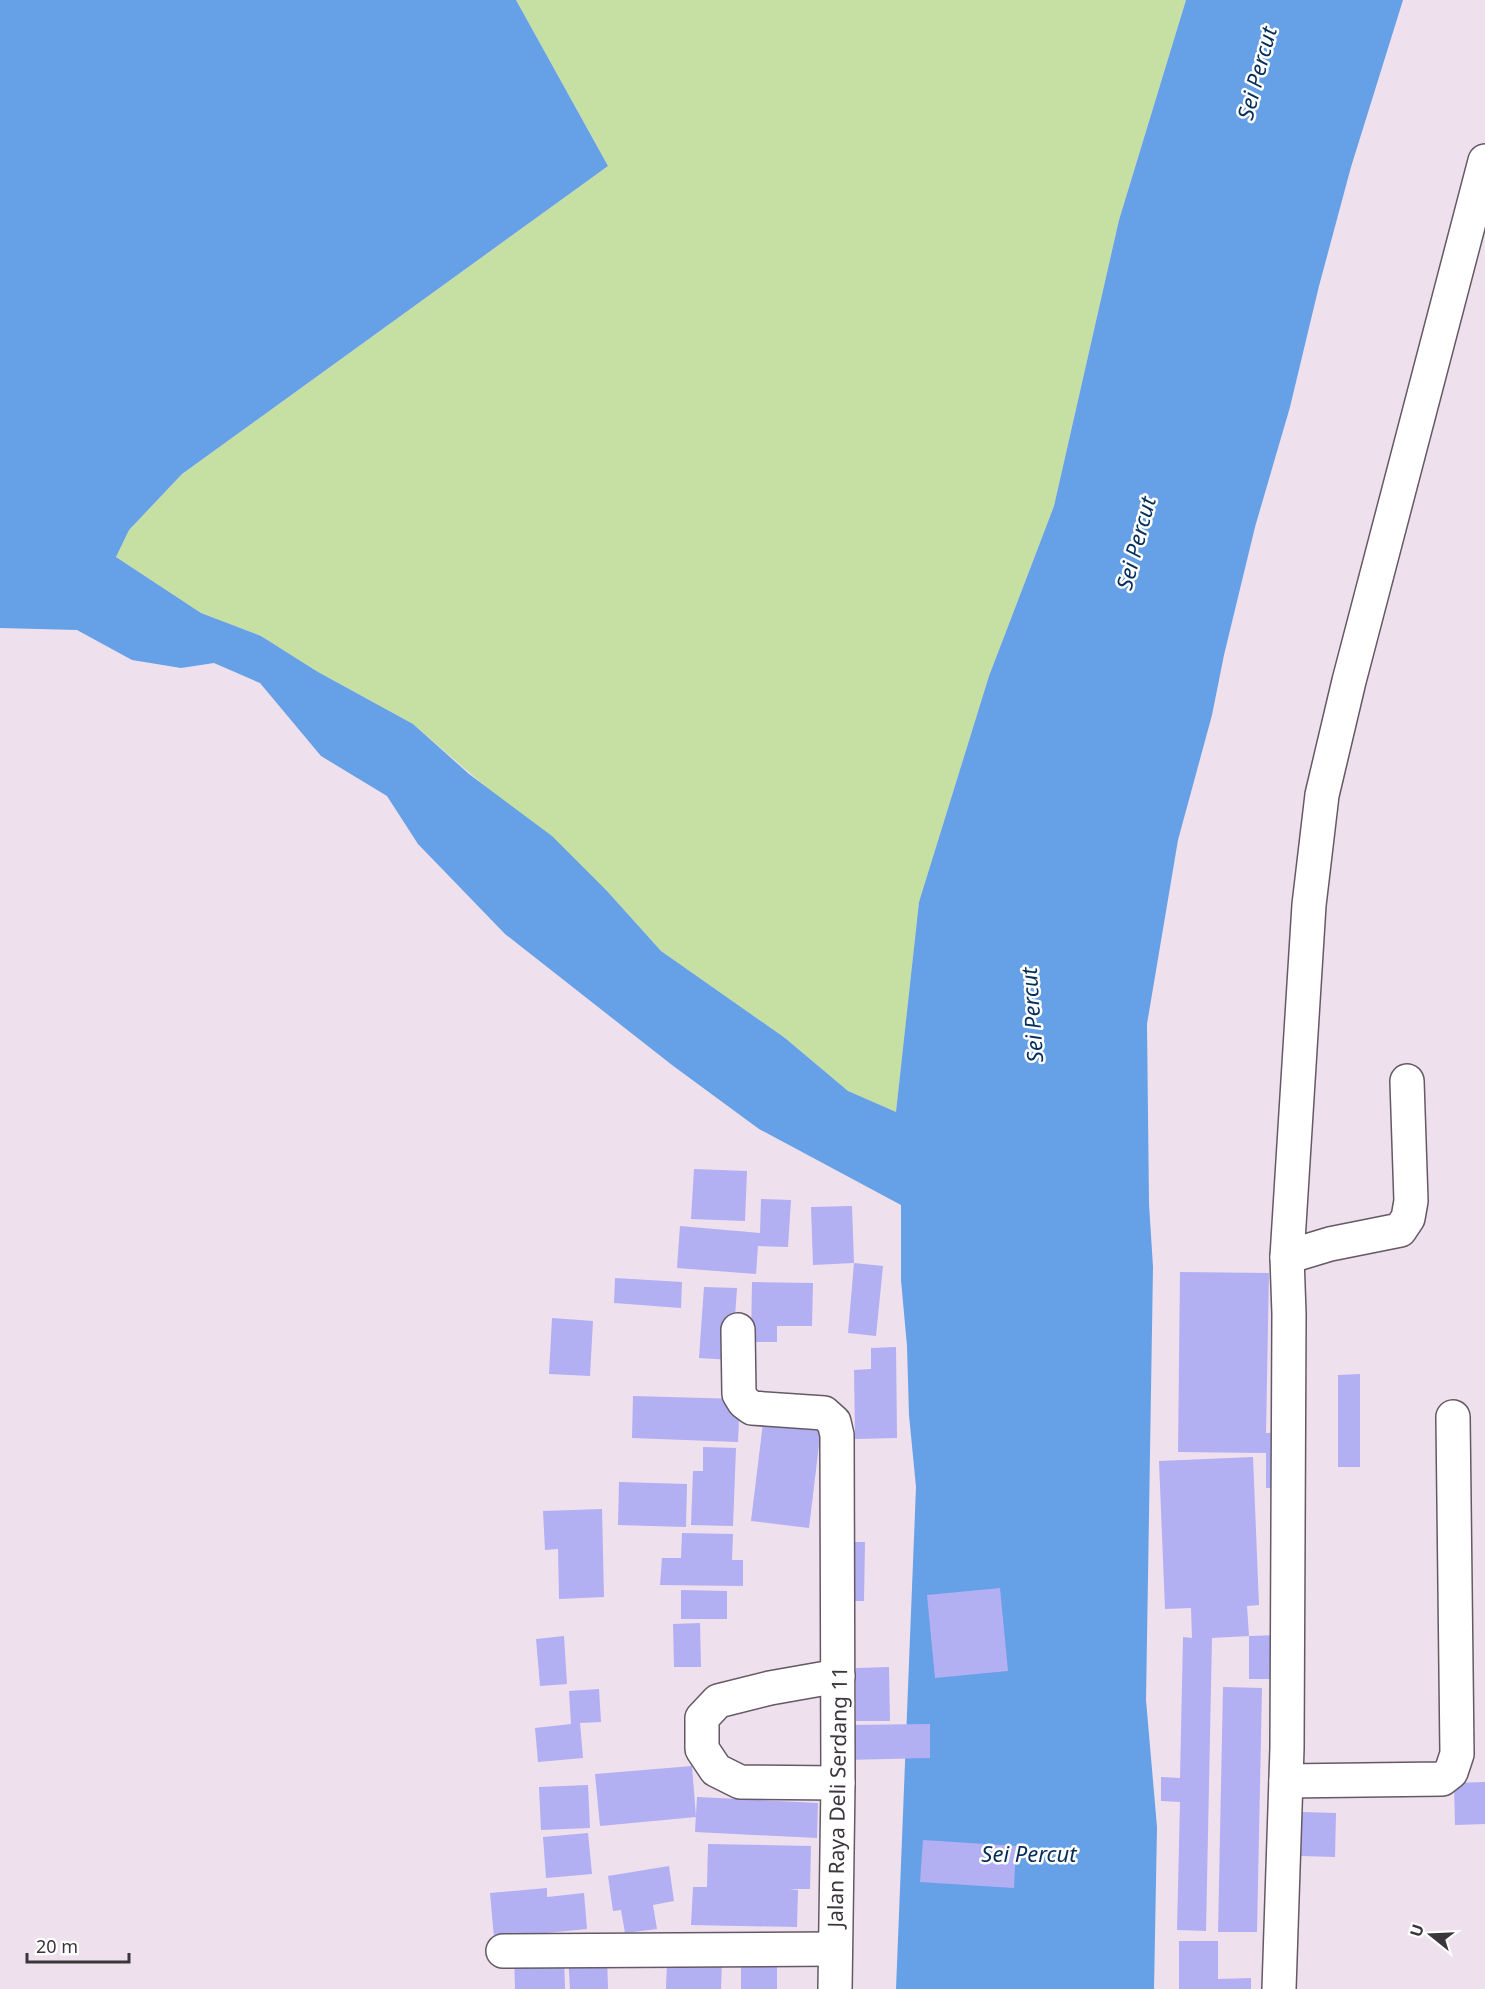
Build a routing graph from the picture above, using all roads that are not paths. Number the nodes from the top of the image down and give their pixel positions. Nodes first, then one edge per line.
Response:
1 (1485, 161) edge
2 (1407, 1082) dead end
3 (1287, 1257) junction
4 (738, 1330) dead end
5 (1453, 1417) dead end
6 (838, 1676) junction
7 (1286, 1781) junction
8 (838, 1783) junction
9 (835, 1949) junction
10 (503, 1951) dead end
11 (835, 1989) edge
12 (1279, 1989) edge

1 - 3 street
2 - 3 street
3 - 7 street
4 - 6 street, Jalan Raya Deli Serdang 11
5 - 7 street
6 - 8 street, Jalan Raya Deli Serdang 11
6 - 8 street
7 - 12 street
8 - 9 street, Jalan Raya Deli Serdang 11
9 - 10 street
9 - 11 street, Jalan Raya Deli Serdang 11

